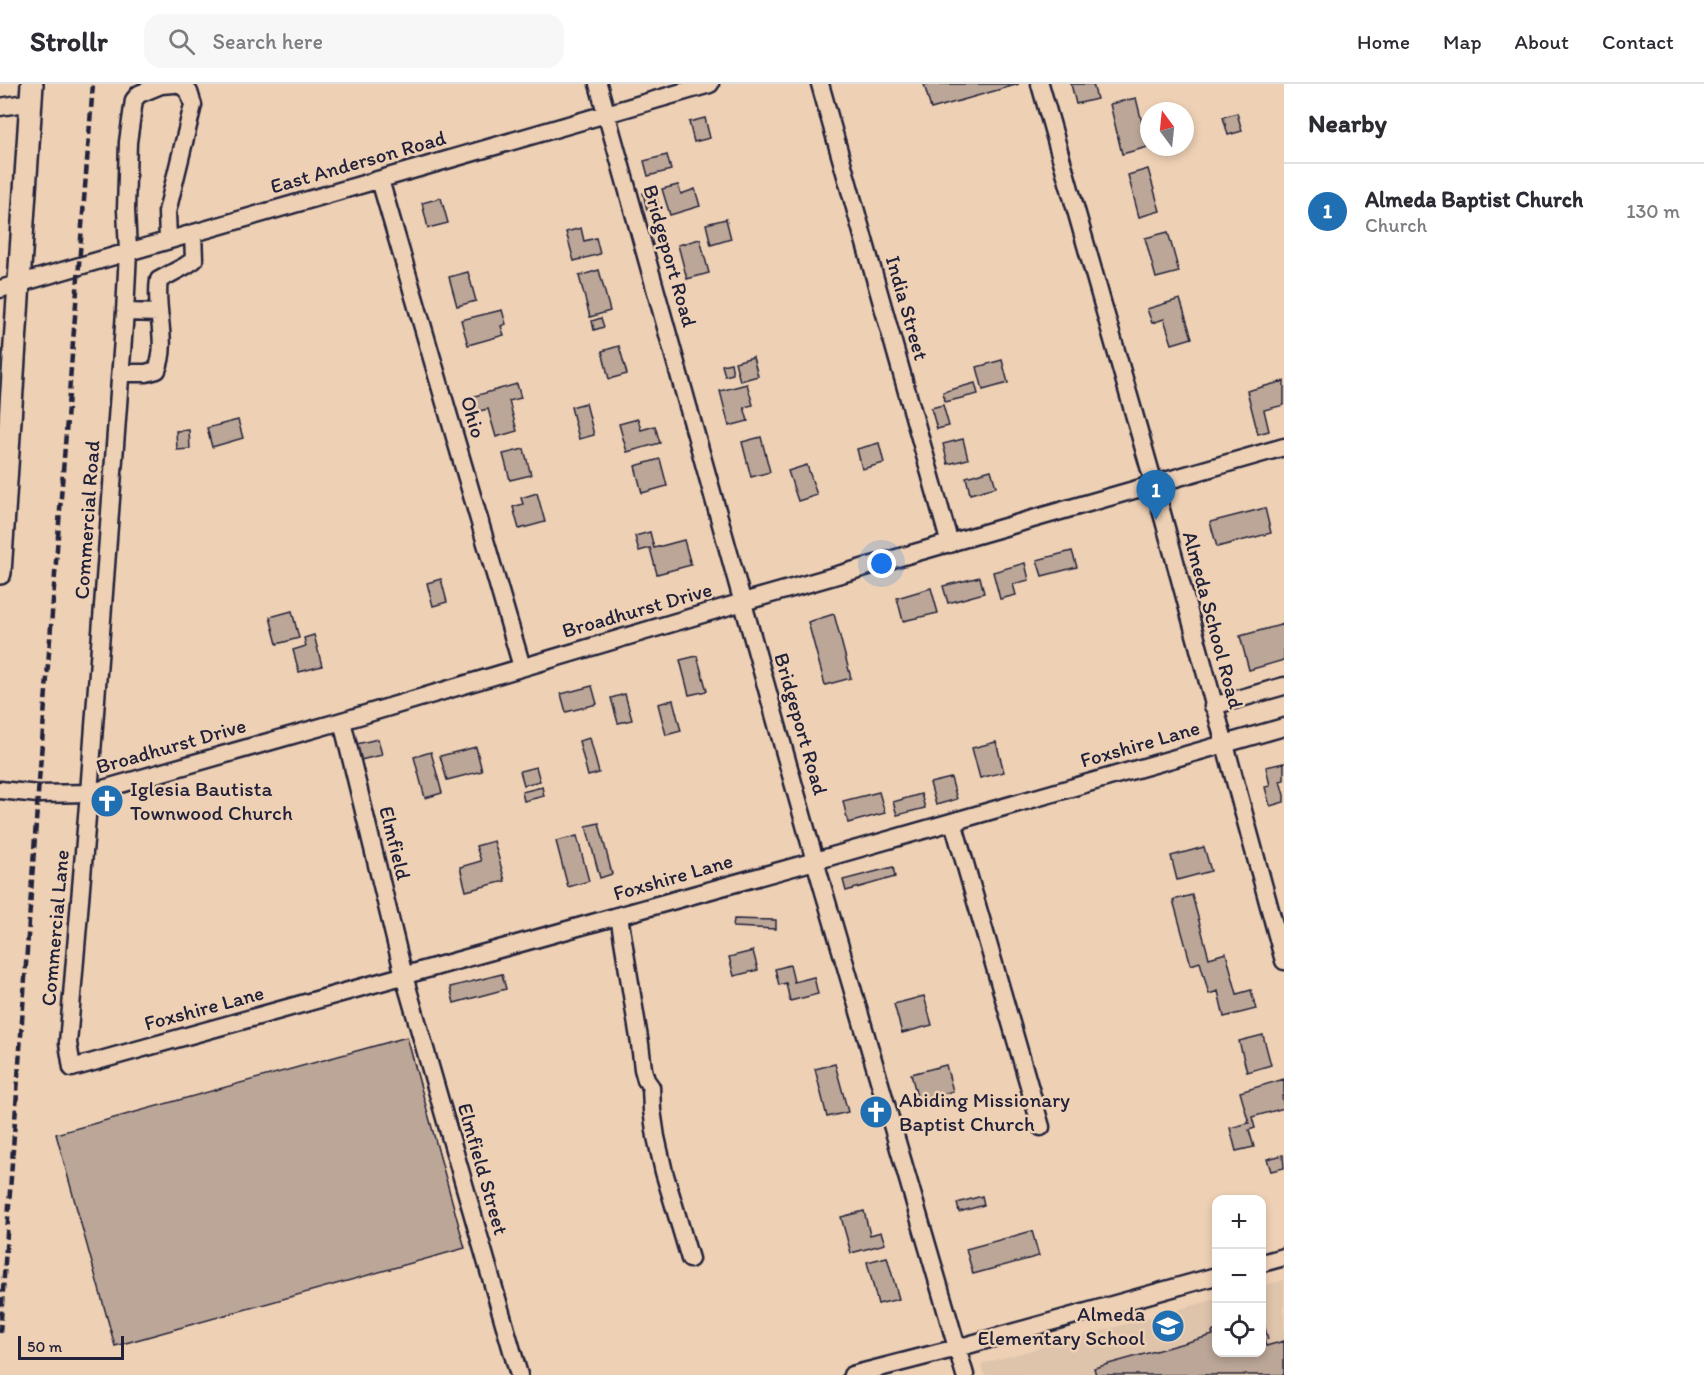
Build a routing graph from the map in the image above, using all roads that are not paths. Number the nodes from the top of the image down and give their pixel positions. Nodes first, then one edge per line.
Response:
1 (174, 84) edge
2 (180, 84) edge
3 (598, 84) edge
4 (710, 84) edge
5 (820, 84) edge
6 (1040, 84) edge
7 (31, 93) edge
8 (0, 107) edge
9 (607, 115) junction
10 (380, 180) junction
11 (193, 232) junction
12 (168, 240) junction
13 (128, 251) junction
14 (10, 286) edge
15 (124, 312) junction
16 (159, 313) junction
17 (121, 373) junction
18 (5, 415) edge
19 (1284, 447) edge
20 (1154, 484) junction
21 (3, 486) edge
22 (950, 544) junction
23 (0, 573) edge
24 (743, 602) junction
25 (522, 667) junction
26 (1284, 686) edge
27 (1213, 706) junction
28 (342, 721) junction
29 (1284, 727) edge
30 (1223, 744) junction
31 (0, 790) edge
32 (89, 793) junction
33 (953, 822) junction
34 (815, 861) junction
35 (619, 916) junction
36 (1284, 961) edge
37 (404, 976) junction
38 (72, 1068) joint
39 (1041, 1128) dead end
40 (1284, 1257) edge
41 (690, 1259) dead end
42 (1266, 1262) edge
43 (1212, 1277) edge
44 (957, 1348) junction
45 (519, 1375) edge
46 (852, 1375) edge
47 (965, 1375) edge

1 - 13 street, Commercial Road
2 - 12 street
3 - 9 street, Bridgeport Road
4 - 9 street, East Anderson Road
5 - 22 street, India Street
6 - 20 street, Almeda School Road
7 - 8 street
7 - 14 main road
9 - 10 street, East Anderson Road
9 - 24 street, Bridgeport Road
10 - 11 street, East Anderson Road
10 - 25 street, Ohio
11 - 12 street, East Anderson Road
11 - 16 street
12 - 13 street, East Anderson Road
13 - 14 street, East Anderson Road
13 - 15 street, Commercial Road
14 - 18 main road
15 - 16 street
15 - 17 street, Commercial Road
16 - 17 street
17 - 32 street, Commercial Road
18 - 21 main road
19 - 20 street, Broadhurst Drive
20 - 22 street, Broadhurst Drive
20 - 27 street, Almeda School Road
21 - 23 main road
22 - 24 street, Broadhurst Drive
24 - 25 street, Broadhurst Drive
24 - 34 street, Bridgeport Road
25 - 28 street, Broadhurst Drive
26 - 27 street
27 - 30 street, Almeda School Road
28 - 32 street, Broadhurst Drive
28 - 37 street, Elmfield
29 - 30 street, Foxshire Lane
30 - 33 street, Foxshire Lane
30 - 36 street, Almeda School Road
31 - 32 street, Broadhurst Drive
32 - 38 street, Commercial Lane
33 - 34 street, Foxshire Lane
33 - 39 street
34 - 35 street, Foxshire Lane
34 - 44 street, Bridgeport Road
35 - 37 street, Foxshire Lane
35 - 41 street
37 - 38 street, Foxshire Lane
37 - 45 street, Elmfield Street
40 - 42 street
43 - 44 street
44 - 46 street
44 - 47 street, Bridgeport Road

